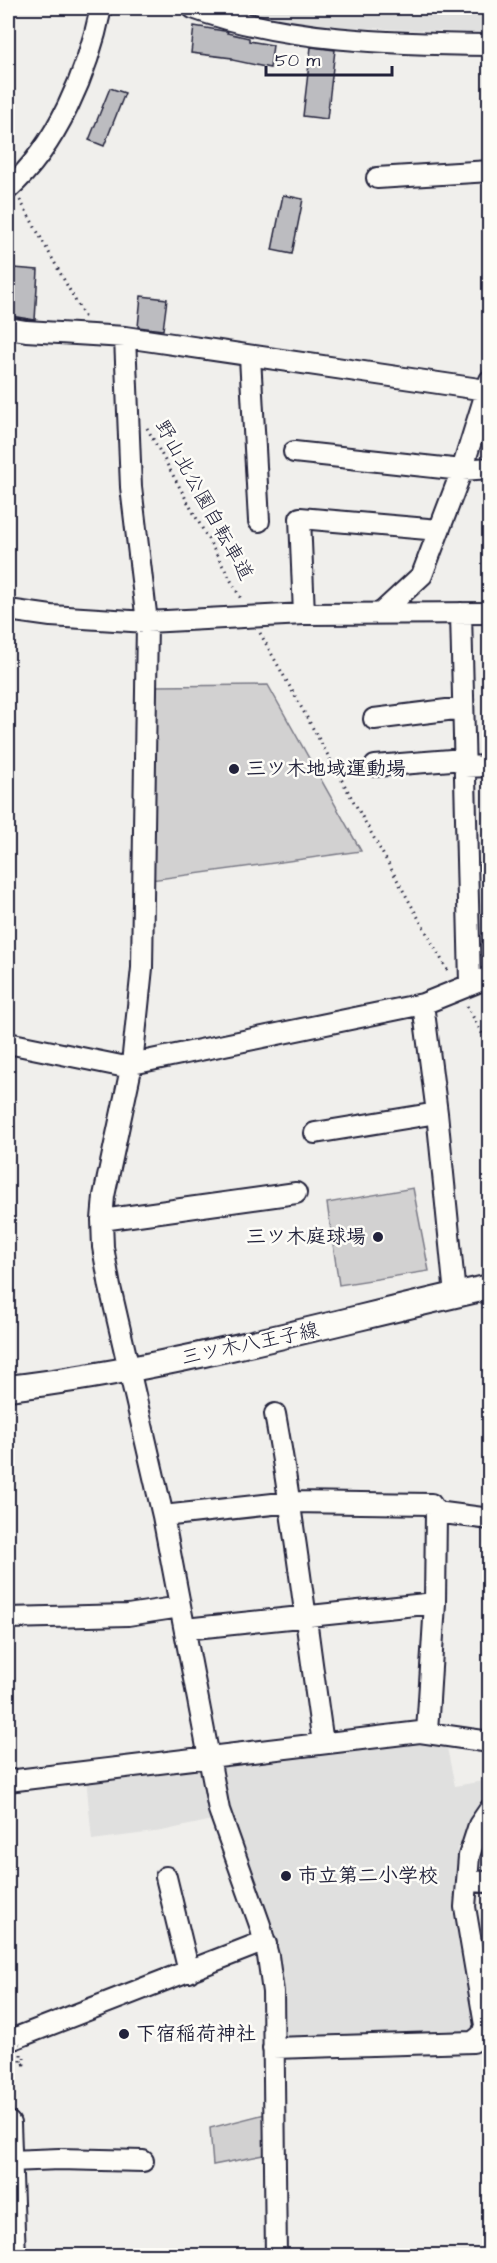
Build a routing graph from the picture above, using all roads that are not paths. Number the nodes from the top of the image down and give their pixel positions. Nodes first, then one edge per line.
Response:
1 (101, 8) edge
2 (193, 8) edge
3 (489, 45) edge
4 (489, 171) edge
5 (377, 178) dead end
6 (14, 194) edge
7 (8, 328) edge
8 (125, 337) junction
9 (250, 357) junction
10 (488, 385) edge
11 (294, 452) dead end
12 (489, 468) edge
13 (462, 470) junction
14 (259, 521) dead end
15 (439, 530) junction
16 (8, 610) edge
17 (381, 613) junction
18 (460, 613) junction
19 (489, 613) edge
20 (304, 614) junction
21 (147, 622) junction
22 (463, 708) junction
23 (374, 718) dead end
24 (386, 760) dead end
25 (464, 763) junction
26 (489, 766) edge
27 (489, 977) edge
28 (470, 983) junction
29 (423, 1004) junction
30 (8, 1043) edge
31 (132, 1064) junction
32 (437, 1113) junction
33 (315, 1133) dead end
34 (296, 1193) dead end
35 (102, 1220) junction
36 (489, 1287) edge
37 (455, 1295) junction
38 (129, 1370) junction
39 (8, 1388) edge
40 (274, 1414) dead end
41 (291, 1502) junction
42 (436, 1512) junction
43 (163, 1516) junction
44 (489, 1519) edge
45 (435, 1603) junction
46 (180, 1607) junction
47 (304, 1617) junction
48 (8, 1618) edge
49 (185, 1629) junction
50 (427, 1732) junction
51 (489, 1742) edge
52 (323, 1743) junction
53 (208, 1756) junction
54 (8, 1781) edge
55 (489, 1809) edge
56 (166, 1877) dead end
57 (467, 1881) junction
58 (489, 1882) edge
59 (266, 1944) junction
60 (189, 1972) junction
61 (12, 2042) edge
62 (273, 2048) junction
63 (8, 2124) edge
64 (8, 2134) edge
65 (10, 2161) junction
66 (143, 2161) dead end
67 (13, 2256) edge
68 (276, 2256) edge

1 - 6 street
2 - 3 street
4 - 5 street
7 - 8 street
8 - 9 street
8 - 21 street
9 - 10 street
9 - 14 street
10 - 13 street
11 - 13 street
12 - 13 street
13 - 15 street
15 - 17 street
15 - 20 street
16 - 21 street
17 - 18 street
17 - 20 street
18 - 19 street
18 - 22 street
20 - 21 street
21 - 31 street
22 - 23 street
22 - 25 street
24 - 25 street
25 - 26 street
25 - 28 street
27 - 28 street
28 - 29 street
29 - 31 street
29 - 32 street
30 - 31 street
31 - 35 street
32 - 33 street
32 - 37 street
34 - 35 street
35 - 38 street
36 - 37 main road, 三ツ木八王子線
37 - 38 main road, 三ツ木八王子線
38 - 39 main road, 三ツ木八王子線
38 - 43 street
40 - 41 street
41 - 42 street
41 - 43 street
41 - 47 street
42 - 44 street
42 - 45 street
43 - 46 street
45 - 47 street
45 - 50 street
46 - 48 street
46 - 49 street
47 - 49 street
47 - 52 street
49 - 53 street
50 - 51 street
50 - 52 street
52 - 53 street
53 - 54 street
53 - 59 street
55 - 57 street
56 - 60 street
57 - 58 street
57 - 62 street
59 - 60 street
59 - 62 street
60 - 61 street
62 - 68 street
63 - 64 main road
64 - 65 main road
65 - 66 street
65 - 67 main road

